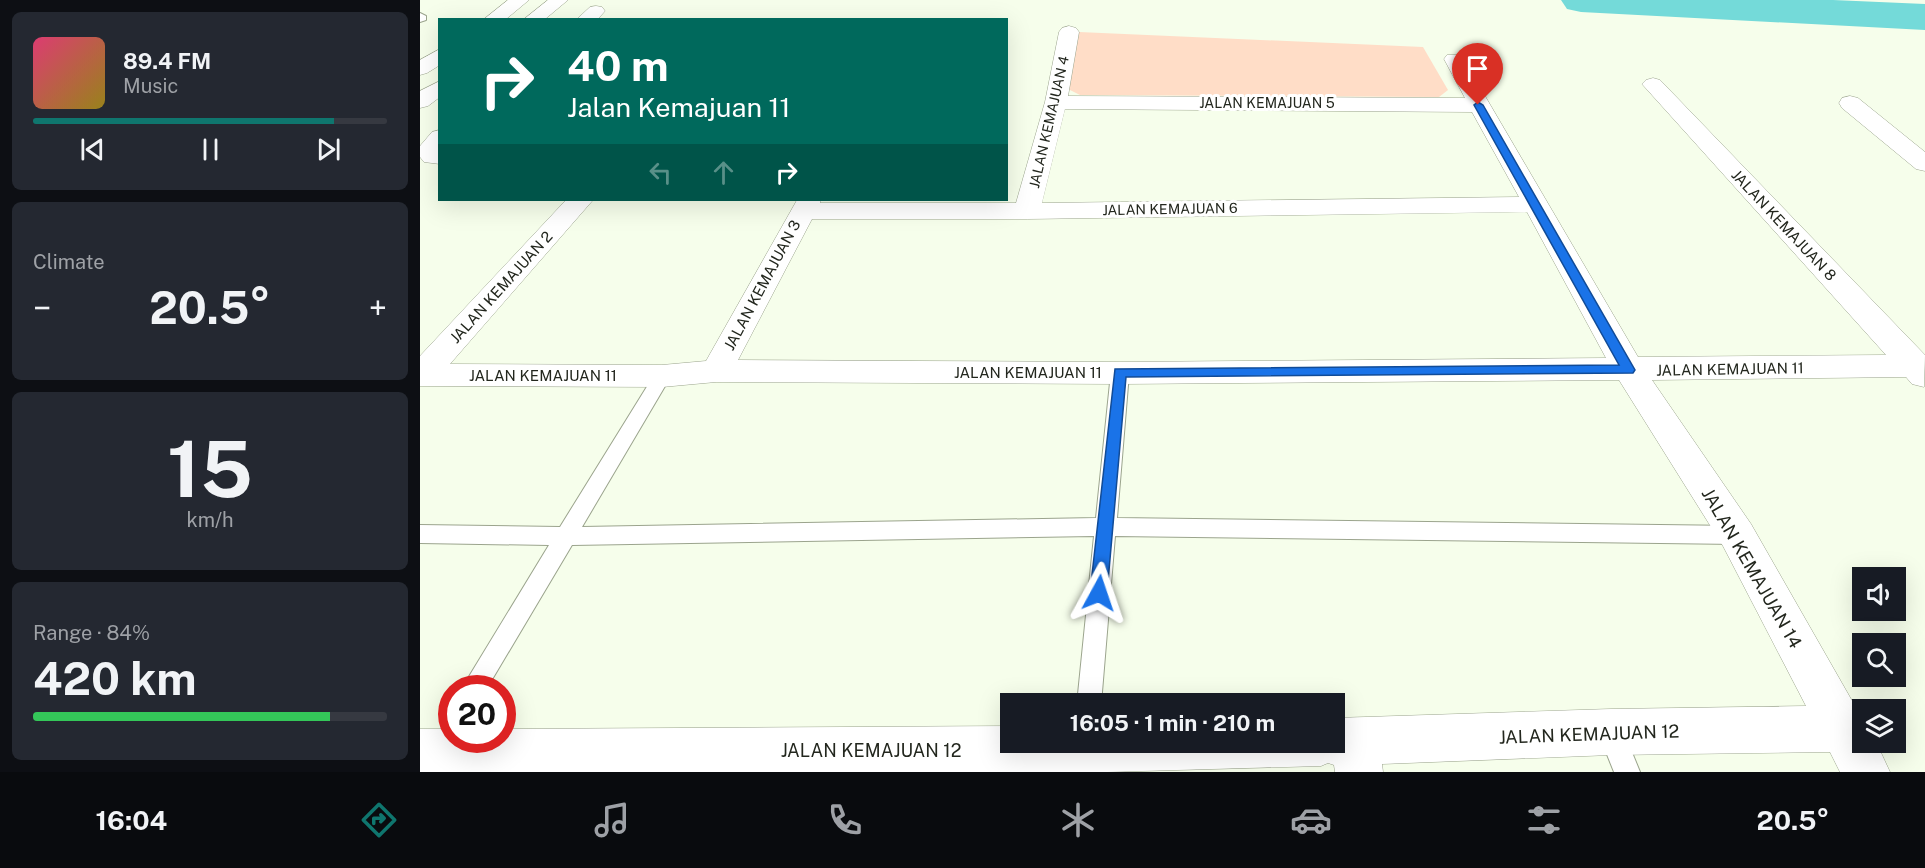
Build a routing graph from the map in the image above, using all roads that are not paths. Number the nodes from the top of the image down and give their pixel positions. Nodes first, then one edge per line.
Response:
1 (515, 4) edge
2 (495, 18) edge
3 (1069, 32) dead end
4 (438, 57) edge
5 (1454, 60) dead end
6 (420, 69) edge
7 (1653, 84) dead end
8 (438, 88) edge
9 (420, 101) edge
10 (1056, 102) junction
11 (1850, 102) dead end
12 (1478, 105) junction
13 (438, 139) edge
14 (438, 158) edge
15 (1925, 164) edge
16 (579, 201) edge
17 (1536, 204) junction
18 (806, 205) edge
19 (1027, 211) junction
20 (1629, 370) junction
21 (1921, 370) edge
22 (716, 371) junction
23 (1120, 373) junction
24 (421, 375) edge
25 (662, 376) junction
26 (1105, 527) junction
27 (420, 534) edge
28 (1737, 535) junction
29 (566, 536) junction
30 (482, 675) edge
31 (1090, 693) edge
32 (1842, 729) junction
33 (1000, 747) edge
34 (1345, 750) edge
35 (516, 751) edge
36 (1619, 752) edge
37 (1866, 772) edge

1 - 2 street
3 - 10 street, JALAN KEMAJUAN 4
4 - 6 street
5 - 12 street, JALAN KEMAJUAN 14
7 - 21 street, JALAN KEMAJUAN 8
8 - 9 street
10 - 12 street, JALAN KEMAJUAN 5
10 - 19 street, JALAN KEMAJUAN 4
11 - 15 street
12 - 17 street, JALAN KEMAJUAN 14
13 - 14 street
16 - 24 street, JALAN KEMAJUAN 2
17 - 19 street, JALAN KEMAJUAN 6
17 - 20 street, JALAN KEMAJUAN 14
18 - 19 street, JALAN KEMAJUAN 6
18 - 22 street, JALAN KEMAJUAN 3
20 - 21 street, JALAN KEMAJUAN 11
20 - 23 street, JALAN KEMAJUAN 11
20 - 28 street, JALAN KEMAJUAN 14
22 - 23 street, JALAN KEMAJUAN 11
22 - 25 street, JALAN KEMAJUAN 11
23 - 26 lane
24 - 25 street, JALAN KEMAJUAN 11
25 - 29 lane
26 - 28 lane
26 - 29 lane
26 - 31 lane
27 - 29 lane
28 - 32 street, JALAN KEMAJUAN 14
29 - 30 lane
32 - 36 street, JALAN KEMAJUAN 12
32 - 37 street, JALAN KEMAJUAN 14
33 - 35 street, JALAN KEMAJUAN 12
34 - 36 street, JALAN KEMAJUAN 12

